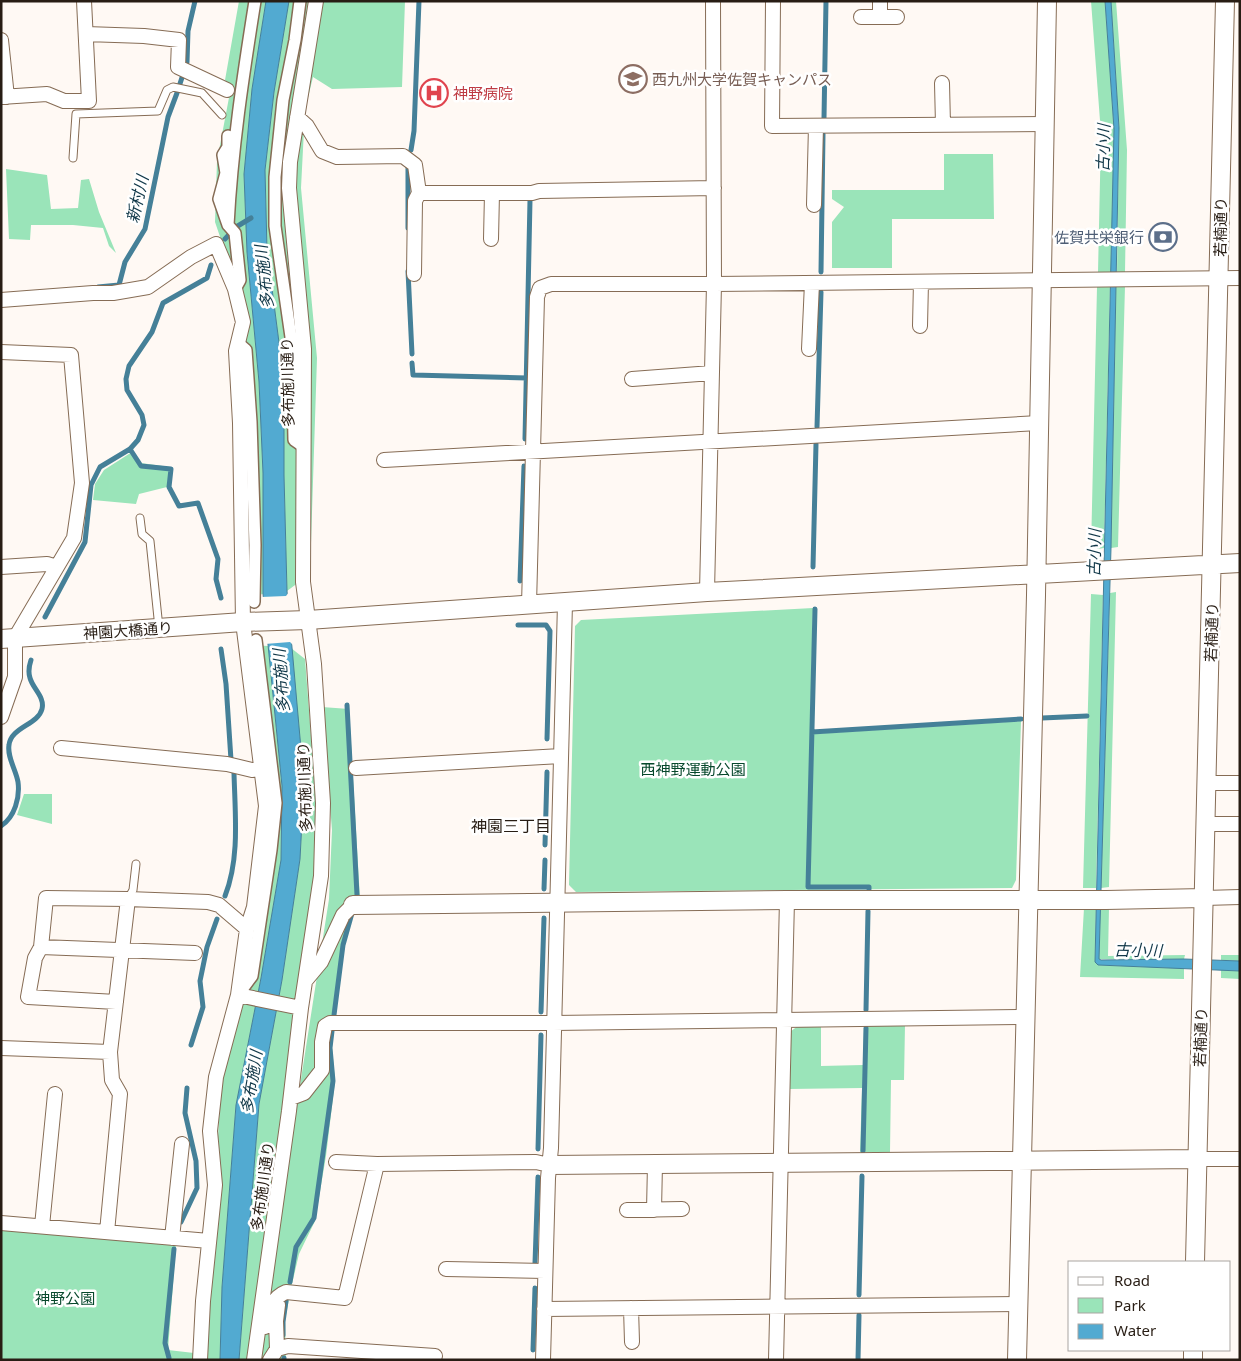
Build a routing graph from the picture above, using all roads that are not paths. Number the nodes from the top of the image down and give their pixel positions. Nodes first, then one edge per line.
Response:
1 (84, 1) edge
2 (254, 1) edge
3 (300, 1) edge
4 (316, 1) edge
5 (324, 1) edge
6 (713, 1) edge
7 (773, 1) edge
8 (880, 1) edge
9 (1047, 1) edge
10 (1226, 1) edge
11 (860, 17) dead end
12 (880, 17) junction
13 (897, 17) dead end
14 (313, 24) junction
15 (86, 34) junction
16 (1, 40) edge
17 (942, 83) dead end
18 (226, 90) dead end
19 (4, 97) edge
20 (222, 115) dead end
21 (297, 117) junction
22 (1045, 124) junction
23 (943, 125) junction
24 (816, 126) junction
25 (73, 158) dead end
26 (714, 188) junction
27 (419, 193) junction
28 (492, 193) junction
29 (814, 205) dead end
30 (492, 238) dead end
31 (414, 274) dead end
32 (1218, 278) junction
33 (1240, 278) edge
34 (1042, 280) junction
35 (921, 282) junction
36 (812, 283) junction
37 (714, 284) junction
38 (235, 289) junction
39 (1, 300) edge
40 (920, 326) dead end
41 (238, 343) junction
42 (809, 349) dead end
43 (1, 352) edge
44 (712, 373) junction
45 (632, 379) dead end
46 (1039, 423) junction
47 (710, 443) junction
48 (304, 447) junction
49 (533, 452) junction
50 (384, 460) dead end
51 (140, 518) dead end
52 (1240, 563) edge
53 (1213, 565) junction
54 (1, 567) edge
55 (57, 567) junction
56 (1036, 575) junction
57 (707, 592) junction
58 (254, 602) dead end
59 (565, 603) junction
60 (529, 605) junction
61 (302, 620) junction
62 (249, 622) junction
63 (159, 628) junction
64 (8, 638) edge
65 (256, 640) dead end
66 (1, 717) edge
67 (62, 748) dead end
68 (561, 756) junction
69 (356, 768) dead end
70 (261, 769) junction
71 (1207, 783) junction
72 (1240, 783) edge
73 (1206, 824) junction
74 (1240, 824) edge
75 (136, 864) dead end
76 (1240, 897) edge
77 (1204, 898) junction
78 (128, 899) junction
79 (788, 900) junction
80 (1028, 900) junction
81 (558, 903) junction
82 (353, 906) joint
83 (247, 929) junction
84 (41, 947) junction
85 (122, 950) junction
86 (195, 953) dead end
87 (306, 980) junction
88 (238, 995) junction
89 (116, 1002) junction
90 (301, 1008) junction
91 (1024, 1017) junction
92 (784, 1019) junction
93 (554, 1023) junction
94 (1, 1048) edge
95 (110, 1052) junction
96 (55, 1094) dead end
97 (291, 1098) junction
98 (182, 1144) dead end
99 (1240, 1158) edge
100 (1197, 1159) junction
101 (1022, 1161) junction
102 (336, 1162) dead end
103 (781, 1163) junction
104 (377, 1164) junction
105 (655, 1164) junction
106 (549, 1165) junction
107 (682, 1209) dead end
108 (627, 1210) dead end
109 (654, 1210) junction
110 (1, 1223) edge
111 (42, 1226) junction
112 (107, 1232) junction
113 (172, 1238) junction
114 (209, 1241) junction
115 (1195, 1261) edge
116 (446, 1269) dead end
117 (545, 1270) junction
118 (280, 1294) junction
119 (1018, 1304) junction
120 (778, 1307) junction
121 (632, 1308) junction
122 (544, 1309) junction
123 (632, 1342) dead end
124 (274, 1354) edge
125 (254, 1356) edge
126 (387, 1356) edge
127 (435, 1356) dead end
128 (200, 1360) edge
129 (543, 1360) edge
130 (776, 1360) edge
131 (1017, 1360) edge

1 - 15 street
2 - 38 street
3 - 48 street
4 - 14 street, 多布施川通り
5 - 14 lane
6 - 26 street
7 - 24 street
8 - 12 street
9 - 22 street
10 - 32 street, 若楠通り
11 - 12 street
12 - 13 street
14 - 21 street, 多布施川通り
15 - 18 street
15 - 19 street
16 - 19 street
17 - 23 street
20 - 25 lane
21 - 27 street
21 - 48 street, 多布施川通り
22 - 23 street
22 - 34 street
23 - 24 street
24 - 29 street
26 - 28 street
26 - 37 street
27 - 28 street
27 - 31 street
28 - 30 street
32 - 33 street
32 - 34 street
32 - 53 street, 若楠通り
34 - 35 street
34 - 46 street
35 - 36 street
35 - 40 street
36 - 37 street
36 - 42 street
37 - 44 street
37 - 49 street
38 - 39 street
38 - 41 street
41 - 58 street
41 - 62 street
43 - 55 street
44 - 45 street
44 - 47 street
46 - 47 street
46 - 56 street
47 - 49 street
47 - 57 street
48 - 61 street, 多布施川通り
49 - 50 street
49 - 60 street
51 - 63 lane
52 - 53 street, 神園大橋通り
53 - 56 street, 神園大橋通り
53 - 71 street, 若楠通り
54 - 55 street
55 - 64 street
56 - 57 street, 神園大橋通り
56 - 80 street
57 - 59 street, 神園大橋通り
59 - 60 street, 神園大橋通り
59 - 68 street
60 - 61 street, 神園大橋通り
61 - 62 street, 神園大橋通り
61 - 87 street, 多布施川通り
62 - 63 street, 神園大橋通り
62 - 70 street
63 - 64 street, 神園大橋通り
64 - 66 street
65 - 88 street
67 - 70 street
68 - 69 street
68 - 81 street
70 - 83 street
71 - 72 street
71 - 73 street, 若楠通り
73 - 74 street
73 - 77 street, 若楠通り
75 - 78 lane
76 - 77 street
77 - 80 street
77 - 100 street, 若楠通り
78 - 83 street
78 - 84 street
78 - 85 street
79 - 80 street
79 - 81 street
79 - 92 street
80 - 91 street
81 - 82 street
81 - 93 street
82 - 87 street
83 - 88 street
84 - 85 street
84 - 89 street
85 - 86 street
85 - 89 street
87 - 90 street, 多布施川通り
88 - 90 street
88 - 114 street
89 - 95 street
90 - 97 street, 多布施川通り
91 - 92 street
91 - 101 street
92 - 93 street
92 - 103 street
93 - 97 street
93 - 106 street
94 - 95 street
95 - 112 street
96 - 111 street
97 - 125 street, 多布施川通り
98 - 113 street
99 - 100 street
100 - 101 street
100 - 115 street, 若楠通り
101 - 103 street
101 - 119 street
102 - 104 street
103 - 105 street
103 - 120 street
104 - 106 street
104 - 118 street
105 - 106 street
105 - 109 street
106 - 117 street
107 - 109 street
108 - 109 street
110 - 111 street
111 - 112 street
112 - 113 street
113 - 114 street
114 - 128 street
116 - 117 street
117 - 122 street
118 - 124 street
118 - 125 street
119 - 120 street
119 - 131 street
120 - 121 street
120 - 130 street
121 - 122 street
121 - 123 street
122 - 129 street
124 - 126 street
126 - 127 street

